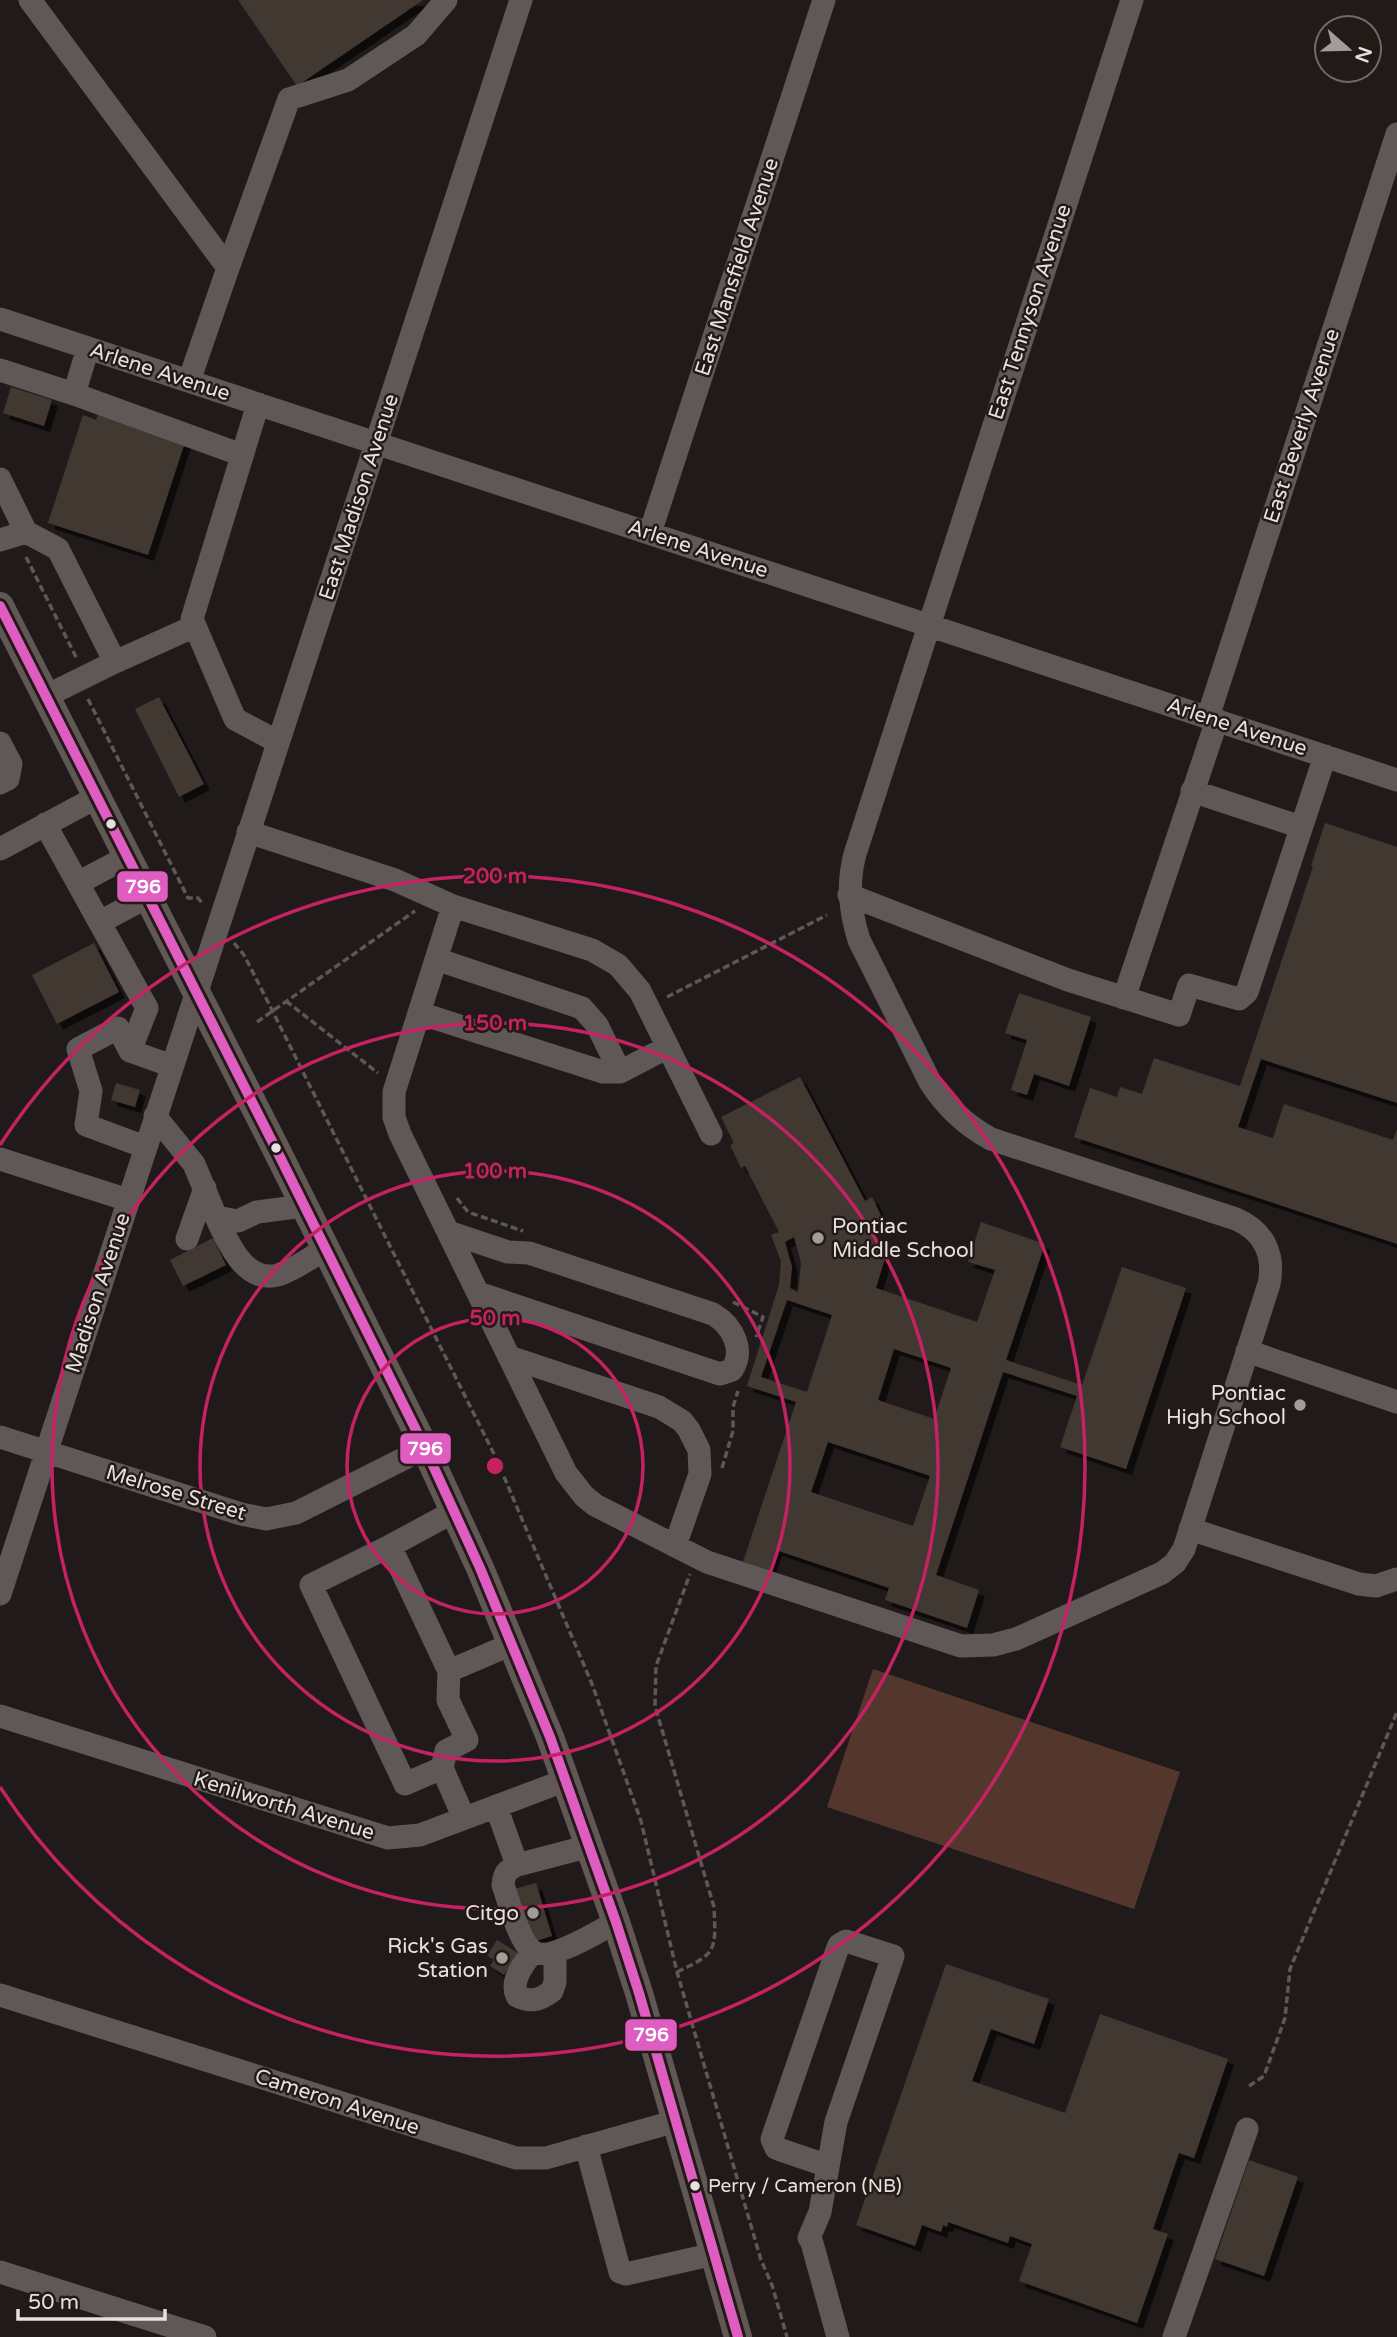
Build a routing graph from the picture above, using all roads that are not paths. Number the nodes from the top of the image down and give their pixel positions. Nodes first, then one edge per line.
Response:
1 (30, 0) edge
2 (446, 0) edge
3 (521, 0) edge
4 (824, 0) edge
5 (1132, 0) edge
6 (1397, 134) edge
7 (229, 268) junction
8 (0, 319) edge
9 (88, 348) junction
10 (0, 370) edge
11 (189, 381) junction
12 (74, 394) junction
13 (258, 404) junction
14 (377, 443) junction
15 (242, 455) junction
16 (0, 479) edge
17 (650, 533) junction
18 (14, 536) edge
19 (0, 606) edge
20 (928, 625) junction
21 (195, 626) junction
22 (115, 662) junction
23 (46, 696) junction
24 (1212, 719) junction
25 (0, 743) edge
26 (278, 743) junction
27 (1325, 756) junction
28 (1397, 780) edge
29 (0, 783) edge
30 (1192, 791) junction
31 (97, 797) junction
32 (45, 824) junction
33 (1301, 827) junction
34 (248, 832) junction
35 (0, 849) edge
36 (127, 857) junction
37 (78, 883) junction
38 (849, 895) junction
39 (147, 897) junction
40 (443, 902) junction
41 (100, 922) junction
42 (436, 958) junction
43 (196, 992) junction
44 (1124, 998) junction
45 (419, 1013) junction
46 (668, 1047) junction
47 (130, 1051) junction
48 (172, 1066) junction
49 (620, 1072) junction
50 (155, 1116) junction
51 (711, 1134) dead end
52 (145, 1147) junction
53 (0, 1159) edge
54 (205, 1188) junction
55 (128, 1200) junction
56 (304, 1206) junction
57 (216, 1217) junction
58 (448, 1232) junction
59 (187, 1239) dead end
60 (325, 1249) junction
61 (478, 1293) junction
62 (1247, 1351) junction
63 (509, 1357) junction
64 (1397, 1402) edge
65 (0, 1437) edge
66 (425, 1448) junction
67 (46, 1452) junction
68 (455, 1511) junction
69 (1190, 1529) junction
70 (390, 1546) junction
71 (676, 1546) junction
72 (1397, 1579) edge
73 (0, 1594) edge
74 (512, 1644) junction
75 (449, 1671) junction
76 (0, 1716) edge
77 (442, 1768) junction
78 (566, 1780) junction
79 (496, 1806) junction
80 (464, 1818) junction
81 (590, 1846) junction
82 (517, 1865) junction
83 (617, 1922) junction
84 (0, 1994) edge
85 (676, 2121) junction
86 (1247, 2129) dead end
87 (586, 2146) junction
88 (828, 2166) junction
89 (714, 2253) junction
90 (0, 2272) edge
91 (205, 2337) edge
92 (737, 2337) edge
93 (838, 2337) edge
94 (1174, 2337) edge

1 - 7 street
2 - 7 street
3 - 14 street, East Madison Avenue
4 - 17 street, East Mansfield Avenue
5 - 20 street, East Tennyson Avenue
6 - 24 street, East Beverly Avenue
7 - 11 street
8 - 9 street, Arlene Avenue
9 - 11 street, Arlene Avenue
9 - 12 street
10 - 12 street
11 - 13 street, Arlene Avenue
12 - 15 street
13 - 14 street, Arlene Avenue
13 - 15 street
14 - 17 street, Arlene Avenue
14 - 26 street, East Madison Avenue
15 - 21 street
16 - 18 street
17 - 20 street, Arlene Avenue
18 - 22 street
19 - 23 main road
20 - 24 street, Arlene Avenue
20 - 38 street, East Tennyson Avenue
21 - 22 street
21 - 26 street
22 - 23 street
23 - 31 main road
24 - 27 street, Arlene Avenue
24 - 30 street, East Beverly Avenue
25 - 29 street
26 - 34 street, East Madison Avenue
27 - 28 street, Arlene Avenue
27 - 33 street
30 - 33 street
30 - 44 street, East Beverly Avenue
31 - 32 street
31 - 36 main road
32 - 35 street
32 - 37 street
33 - 44 street
34 - 40 street
34 - 43 street, East Madison Avenue
36 - 37 street
36 - 39 main road
37 - 41 street
38 - 44 street
38 - 62 street, East Tennyson Avenue
39 - 41 street
39 - 43 main road
40 - 42 street, East Tennyson Avenue
40 - 46 street
41 - 47 street
42 - 45 street, East Tennyson Avenue
42 - 49 street
43 - 48 street, Madison Avenue
43 - 56 main road
45 - 49 street
45 - 58 street, East Tennyson Avenue
46 - 49 street
46 - 51 street
47 - 48 street
47 - 52 street
48 - 50 street, Madison Avenue
50 - 52 street, Madison Avenue
50 - 54 street
52 - 55 street, Madison Avenue
53 - 55 street
54 - 57 street
54 - 59 street
55 - 67 street, Madison Avenue
56 - 57 street
56 - 60 main road
57 - 60 street
58 - 61 street, East Tennyson Avenue
58 - 61 street
60 - 66 main road
61 - 63 street, East Tennyson Avenue
62 - 64 street
62 - 69 street, East Tennyson Avenue
63 - 71 street, East Tennyson Avenue
63 - 71 street
65 - 67 street, Melrose Street
66 - 67 street, Melrose Street
66 - 68 main road
67 - 73 street, Madison Avenue
68 - 70 street
68 - 74 main road
69 - 71 street, East Tennyson Avenue
69 - 72 street
70 - 75 street
70 - 77 street
74 - 75 street
74 - 78 main road
75 - 77 street
76 - 80 street, Kenilworth Avenue
77 - 80 street
78 - 79 street, Kenilworth Avenue
78 - 81 main road
79 - 80 street, Kenilworth Avenue
79 - 82 street
81 - 82 street
81 - 83 main road
82 - 83 street
83 - 85 main road
84 - 87 street, Cameron Avenue
85 - 87 street, Cameron Avenue
85 - 89 main road
86 - 94 street
87 - 89 street
88 - 88 street
88 - 93 street
89 - 92 main road
90 - 91 street

